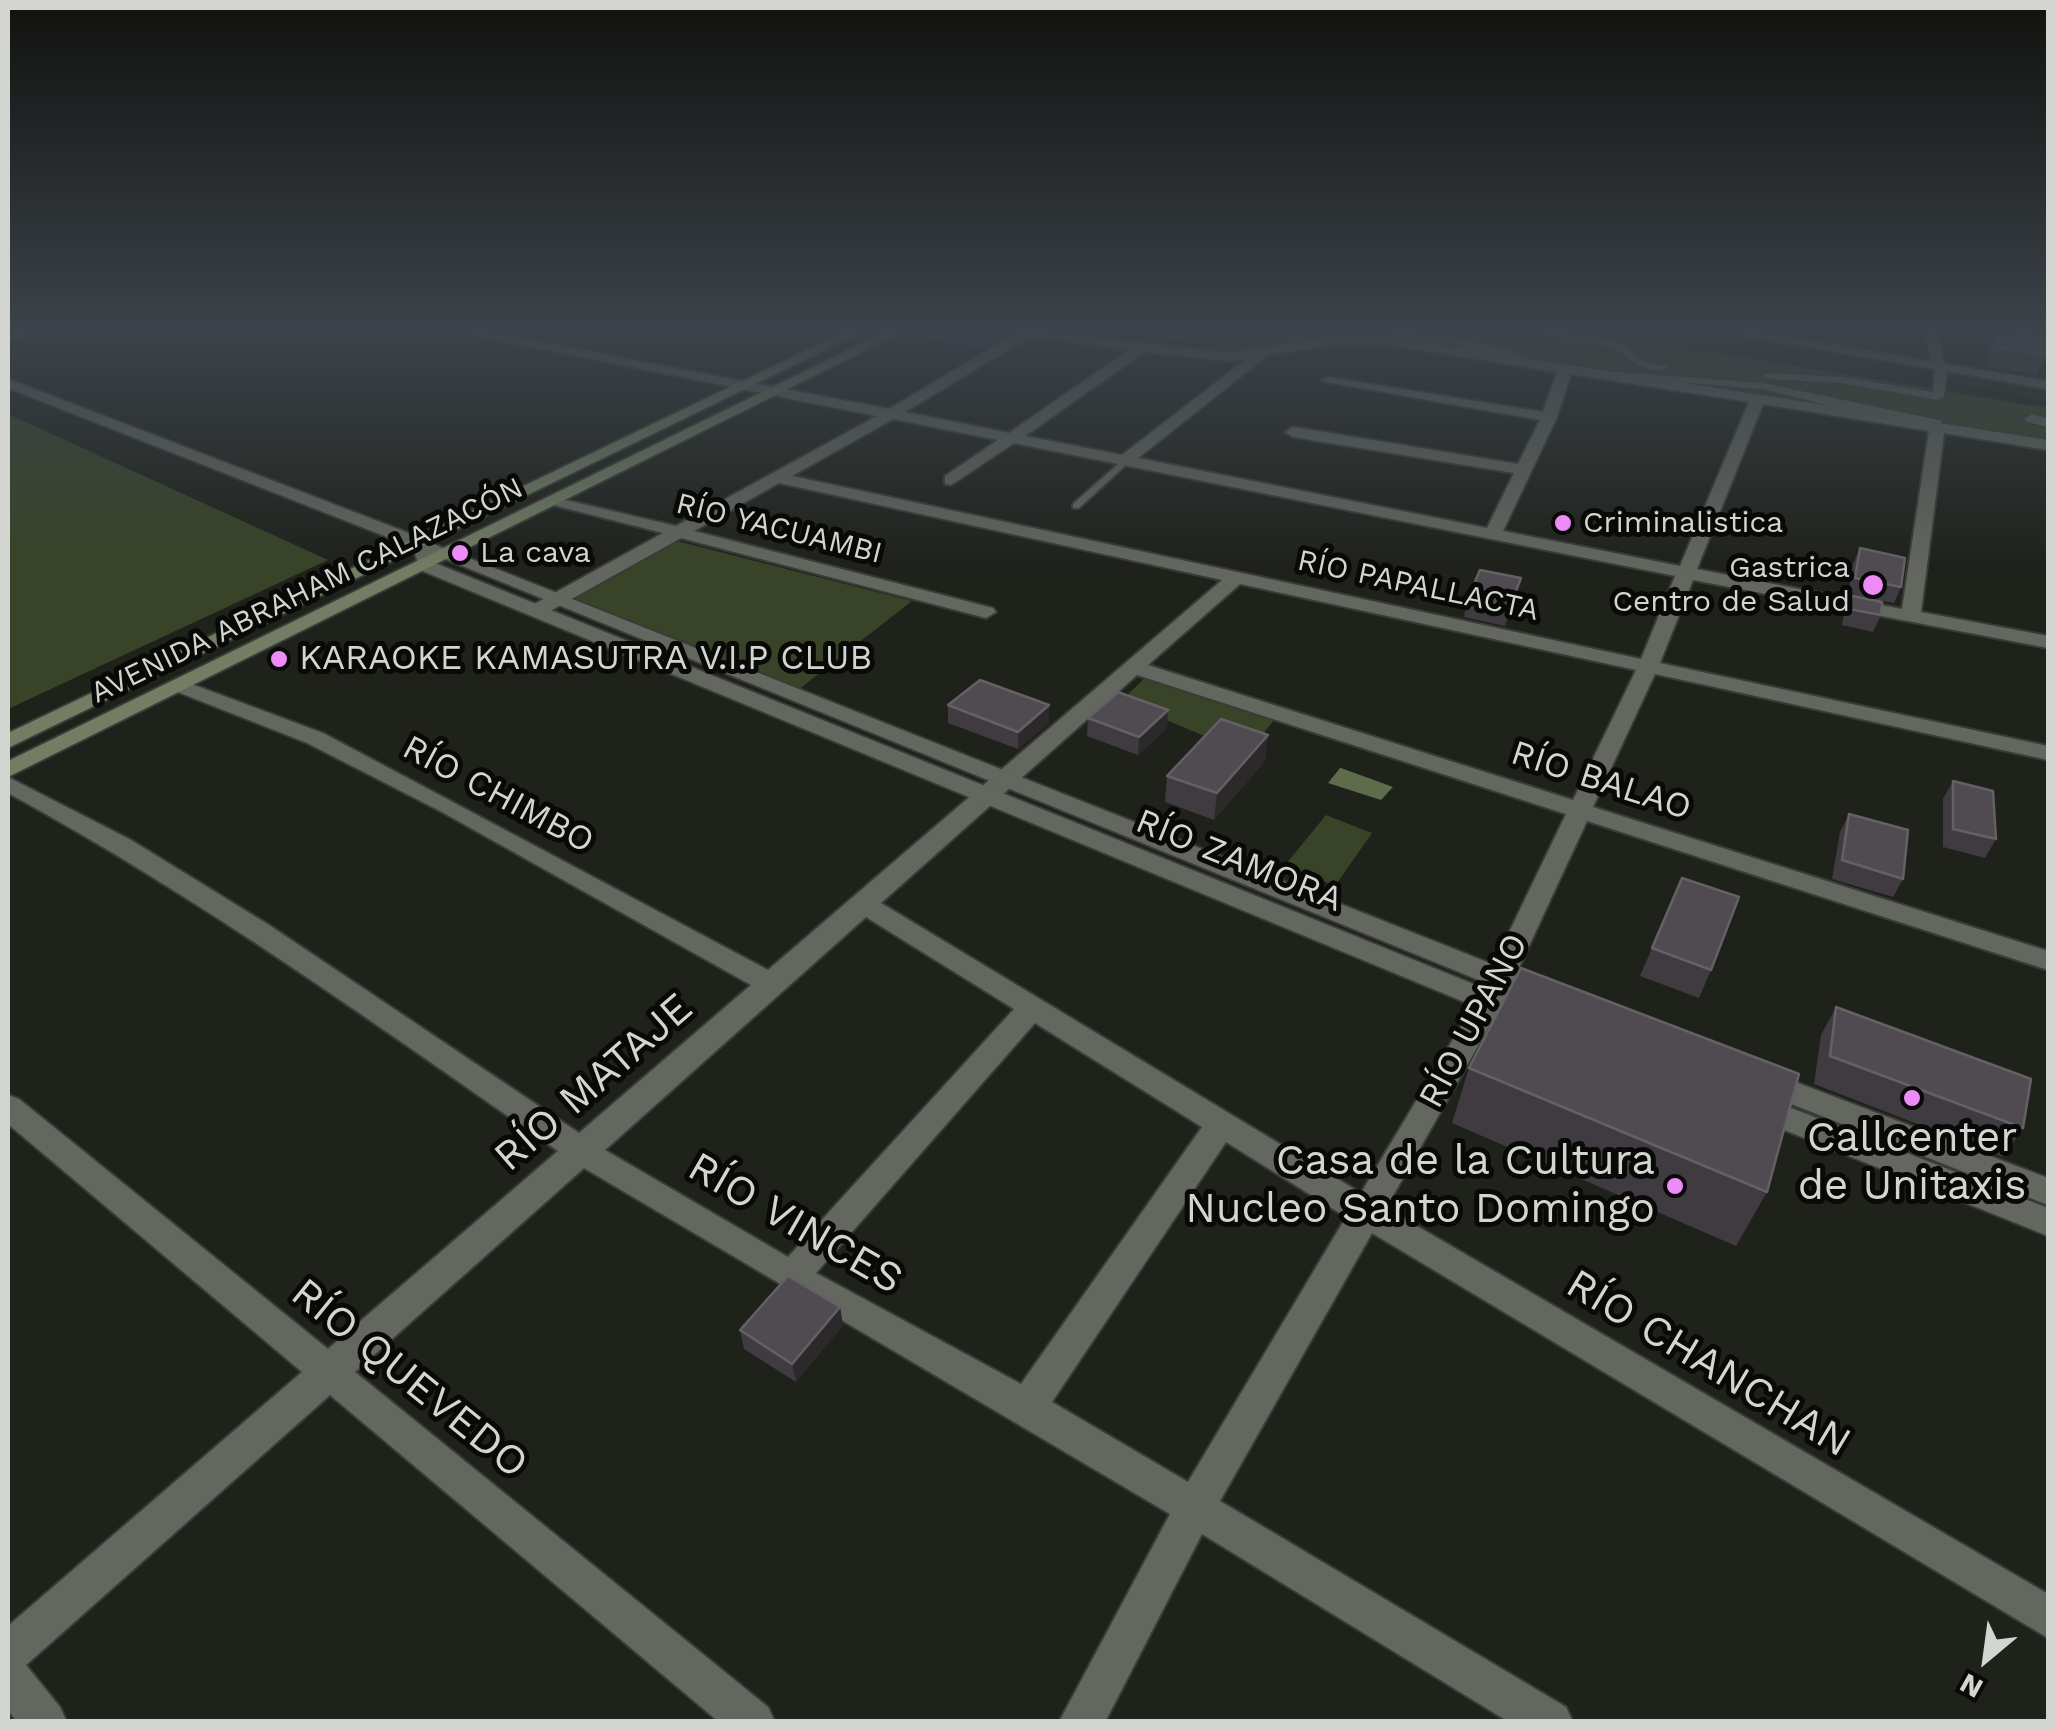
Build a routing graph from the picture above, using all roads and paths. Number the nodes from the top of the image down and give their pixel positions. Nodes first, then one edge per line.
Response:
1 (75, 411) edge
2 (702, 411) edge
3 (744, 411) edge
4 (881, 411) edge
5 (896, 411) edge
6 (1049, 411) edge
7 (1189, 411) edge
8 (1510, 411) edge
9 (1551, 411) edge
10 (1753, 411) edge
11 (1837, 411) edge
12 (1876, 411) edge
13 (892, 413) junction
14 (1549, 417) junction
15 (1937, 424) junction
16 (1293, 432) dead end
17 (1011, 437) junction
18 (2048, 445) edge
19 (1126, 460) junction
20 (1524, 470) junction
21 (774, 477) junction
22 (951, 480) dead end
23 (559, 502) junction
24 (1076, 506) dead end
25 (674, 533) junction
26 (1492, 535) junction
27 (452, 554) junction
28 (424, 555) junction
29 (1684, 574) junction
30 (1236, 577) junction
31 (547, 604) junction
32 (986, 612) dead end
33 (1911, 616) junction
34 (2048, 642) edge
35 (1648, 666) junction
36 (1133, 667) junction
37 (182, 687) junction
38 (8, 741) edge
39 (2048, 753) edge
40 (8, 770) edge
41 (8, 784) edge
42 (997, 787) junction
43 (1580, 811) junction
44 (862, 903) junction
45 (2048, 960) edge
46 (772, 984) junction
47 (1495, 990) junction
48 (1034, 1005) junction
49 (1567, 1018) edge
50 (1738, 1071) edge
51 (1742, 1101) edge
52 (8, 1107) edge
53 (1224, 1122) junction
54 (580, 1151) junction
55 (2048, 1192) edge
56 (1368, 1214) junction
57 (2048, 1222) edge
58 (792, 1276) junction
59 (328, 1372) junction
60 (1027, 1407) junction
61 (1194, 1509) junction
62 (2048, 1618) edge
63 (8, 1654) edge
64 (8, 1678) edge
65 (45, 1722) edge
66 (753, 1722) edge
67 (1081, 1722) edge
68 (1551, 1722) edge

1 - 28 street, RÍO ZAMORA
2 - 28 main road, AVENIDA ABRAHAM CALAZACÓN
3 - 23 main road, AVENIDA ABRAHAM CALAZACÓN
4 - 13 street
5 - 13 street
6 - 17 street
7 - 19 street
8 - 14 street
9 - 14 street
10 - 29 street, RÍO UPANO
11 - 15 street
12 - 15 street
13 - 17 street
13 - 21 street
14 - 20 street
15 - 18 street
15 - 33 street
16 - 20 street
17 - 19 street
17 - 22 street
19 - 24 lane
19 - 26 street
20 - 26 street
21 - 25 street
21 - 30 street, RÍO PAPALLACTA
23 - 25 street, RÍO YACUAMBI
23 - 27 main road, AVENIDA ABRAHAM CALAZACÓN
25 - 31 street
25 - 32 street, RÍO YACUAMBI
26 - 29 street
27 - 28 street, RÍO ZAMORA
27 - 31 street, RÍO ZAMORA
28 - 31 street, RÍO ZAMORA
28 - 37 main road, AVENIDA ABRAHAM CALAZACÓN
28 - 38 main road, AVENIDA ABRAHAM CALAZACÓN
29 - 33 street
29 - 35 street, RÍO UPANO
30 - 35 street, RÍO PAPALLACTA
30 - 36 street, RÍO MATAJE
31 - 42 street, RÍO ZAMORA
33 - 34 street
35 - 39 street, RÍO PAPALLACTA
35 - 43 street, RÍO UPANO
36 - 42 street, RÍO MATAJE
36 - 43 street, RÍO BALAO
37 - 40 main road, AVENIDA ABRAHAM CALAZACÓN
37 - 46 street, RÍO CHIMBO
41 - 54 street, RÍO VINCES
42 - 44 street, RÍO MATAJE
42 - 47 street, RÍO ZAMORA
43 - 45 street, RÍO BALAO
43 - 47 street, RÍO UPANO
44 - 46 street, RÍO MATAJE
44 - 48 street, RÍO CHANCHAN
46 - 54 street, RÍO MATAJE
47 - 49 street, RÍO ZAMORA
47 - 56 street, RÍO UPANO
48 - 53 street, RÍO CHANCHAN
48 - 58 street
50 - 55 street
51 - 57 street
52 - 59 street, RÍO QUEVEDO
53 - 56 street, RÍO CHANCHAN
53 - 60 street
54 - 58 street, RÍO VINCES
54 - 59 street, RÍO MATAJE
56 - 61 street, RÍO UPANO
56 - 62 street, RÍO CHANCHAN
58 - 60 street, RÍO VINCES
59 - 63 street, RÍO MATAJE
59 - 66 street, RÍO QUEVEDO
60 - 61 street, RÍO VINCES
61 - 67 street, RÍO UPANO
61 - 68 street, RÍO VINCES
64 - 65 street

